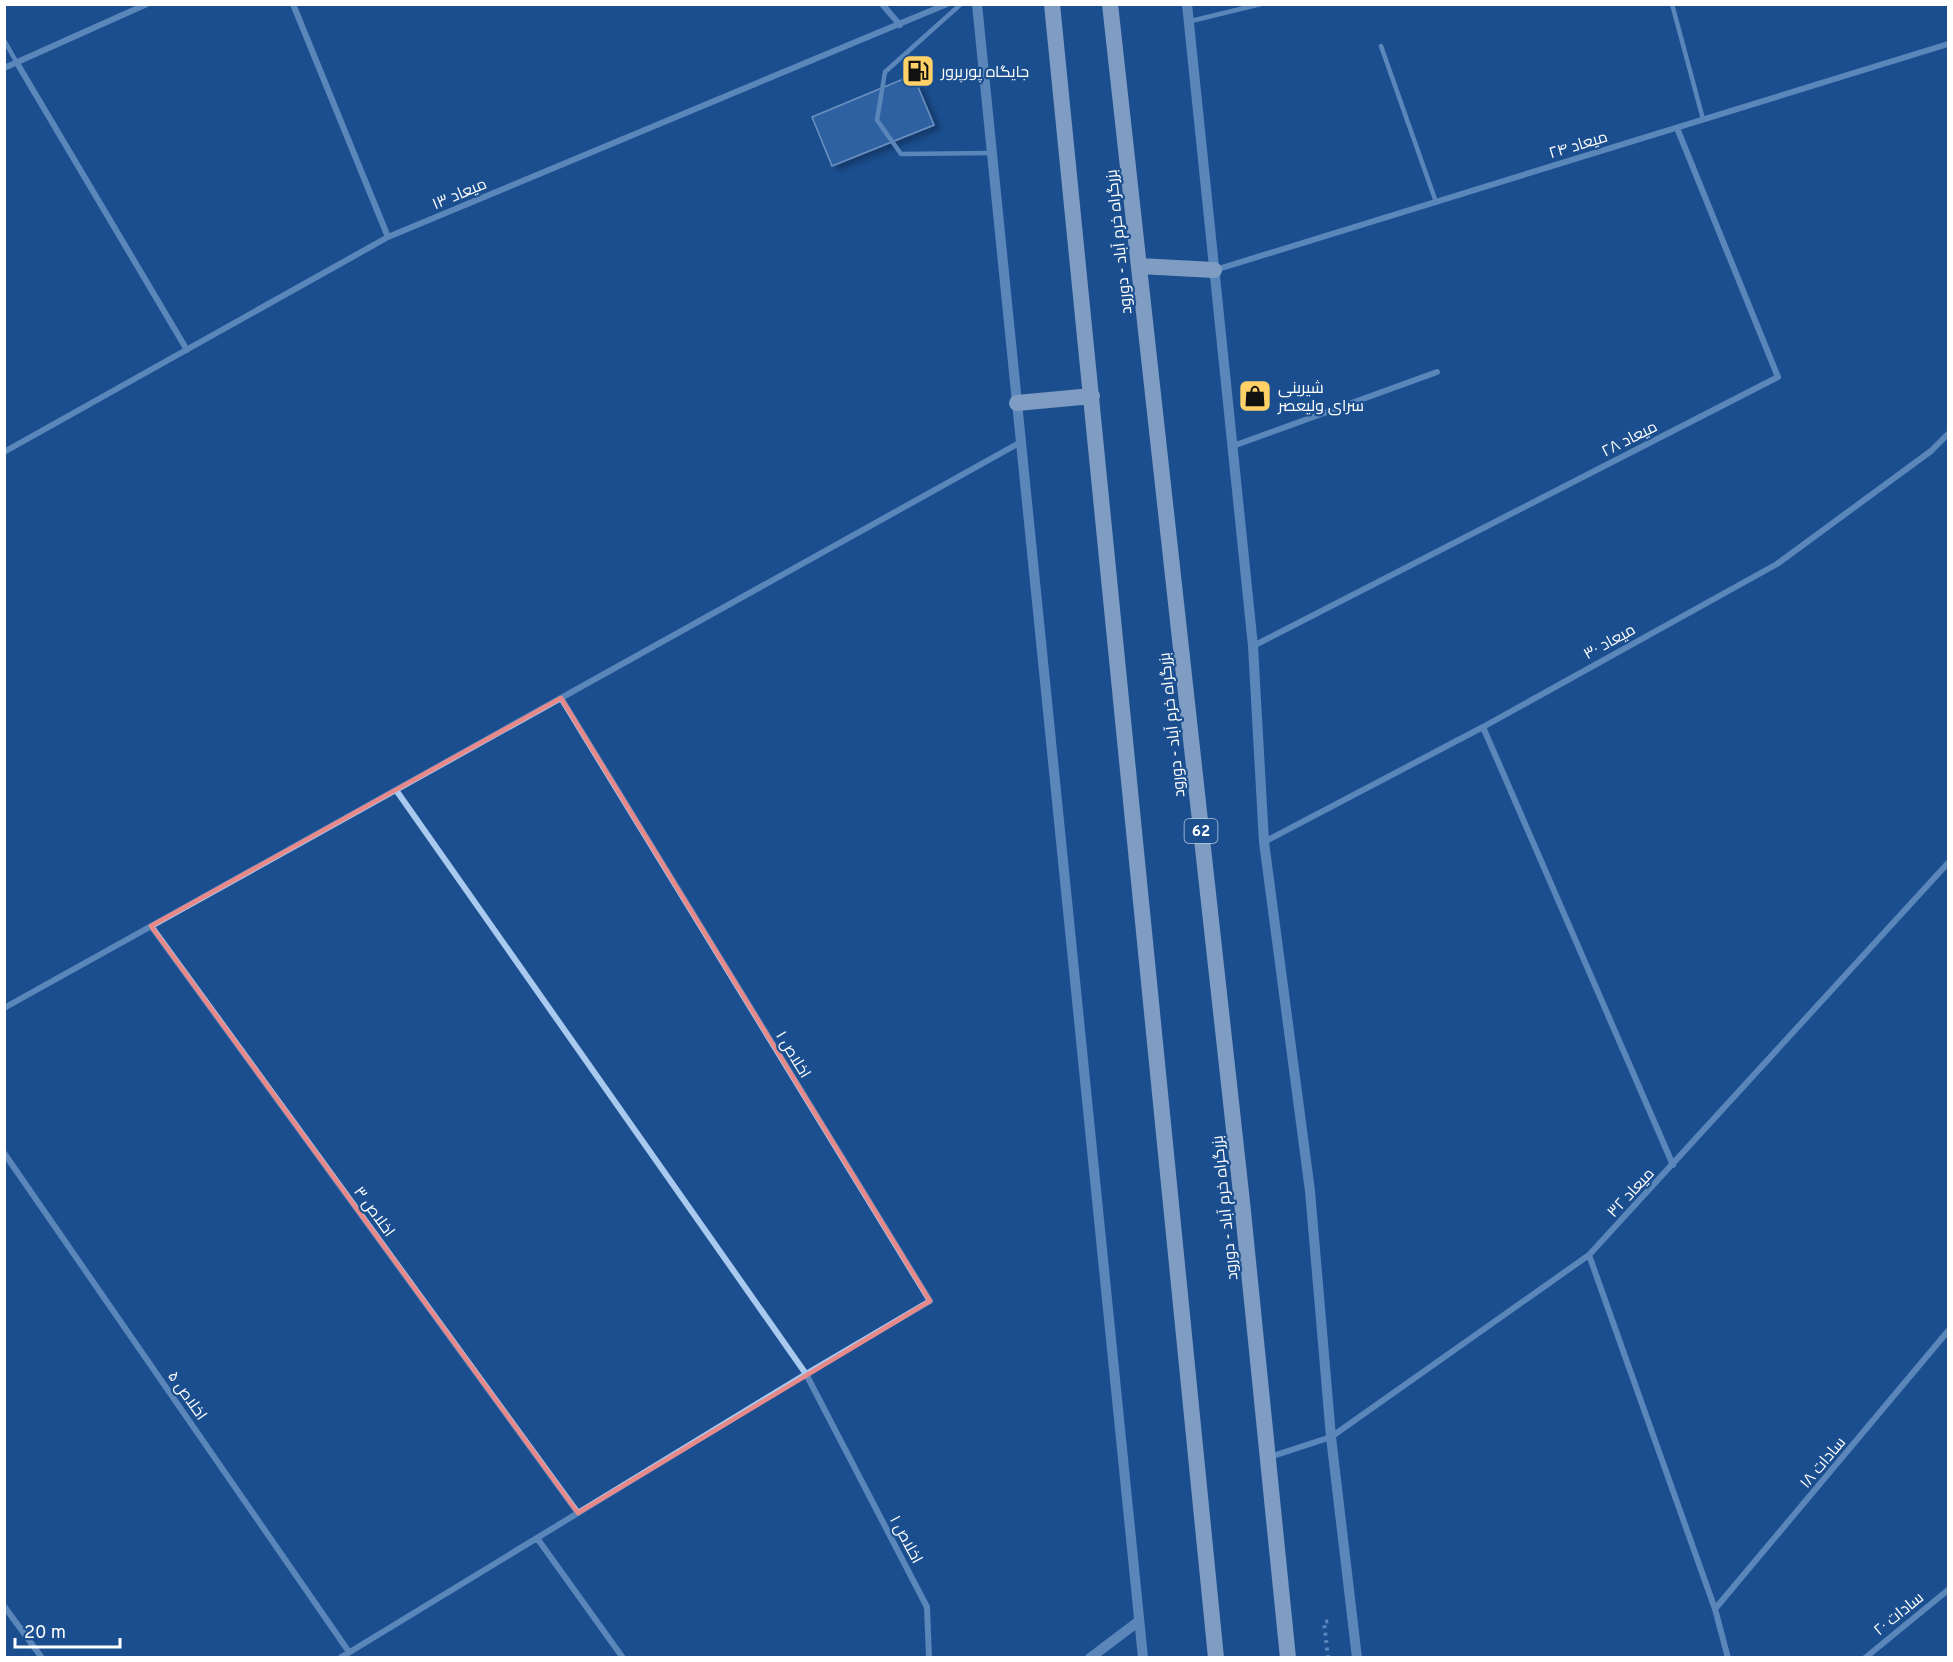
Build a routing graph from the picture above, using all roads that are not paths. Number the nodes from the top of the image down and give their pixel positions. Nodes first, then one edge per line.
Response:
1 (147, 4) edge
2 (293, 4) edge
3 (882, 4) edge
4 (947, 4) edge
5 (961, 4) edge
6 (977, 4) edge
7 (1052, 4) edge
8 (1110, 4) edge
9 (1187, 4) edge
10 (1261, 4) edge
11 (1672, 4) edge
12 (1188, 22) junction
13 (900, 25) junction
14 (4, 39) edge
15 (1948, 44) edge
16 (1381, 46) dead end
17 (17, 63) junction
18 (4, 68) edge
19 (1703, 120) junction
20 (1677, 128) junction
21 (992, 153) junction
22 (1436, 202) junction
23 (388, 237) junction
24 (1139, 266) junction
25 (1214, 270) junction
26 (187, 350) junction
27 (1437, 372) dead end
28 (1092, 396) junction
29 (1017, 403) junction
30 (1948, 434) edge
31 (1021, 442) junction
32 (1233, 446) junction
33 (4, 452) edge
34 (1253, 646) junction
35 (561, 698) junction
36 (1483, 727) junction
37 (396, 790) junction
38 (1264, 842) junction
39 (1948, 863) edge
40 (151, 926) junction
41 (4, 1008) edge
42 (4, 1153) edge
43 (1673, 1165) junction
44 (1589, 1255) junction
45 (1948, 1331) edge
46 (806, 1374) junction
47 (1331, 1437) junction
48 (1267, 1458) junction
49 (578, 1513) junction
50 (537, 1538) junction
51 (1948, 1590) edge
52 (4, 1606) edge
53 (1715, 1610) junction
54 (1139, 1621) junction
55 (349, 1652) junction
56 (42, 1658) edge
57 (340, 1658) edge
58 (623, 1658) edge
59 (929, 1658) edge
60 (1089, 1658) edge
61 (1143, 1658) edge
62 (1216, 1658) edge
63 (1288, 1658) edge
64 (1357, 1658) edge
65 (1728, 1658) edge
66 (1865, 1658) edge

1 - 17 street
2 - 23 street
3 - 13 street
4 - 13 street, میعاد ۱۳
5 - 21 lane
6 - 21 street
7 - 28 highway
8 - 24 highway, بزرگراه خرم آباد - دورود / 62
9 - 12 street
10 - 12 lane
11 - 19 lane
12 - 25 street
13 - 23 street, میعاد ۱۳
14 - 17 lane
15 - 19 street, میعاد ۲۴
16 - 22 lane
17 - 18 street
17 - 26 street
19 - 20 street, میعاد ۲۴
20 - 22 street, میعاد ۲۴
20 - 34 street, میعاد ۲۸
21 - 29 street
22 - 25 street, میعاد ۲۴
23 - 26 street, میعاد ۱۳
24 - 25 highway
24 - 48 highway, بزرگراه خرم آباد - دورود / 62
25 - 32 street
26 - 33 street, میعاد ۱۳
27 - 32 street
28 - 29 highway
28 - 62 highway
29 - 31 street
30 - 36 street, میعاد ۳۰
31 - 35 street
31 - 54 street
32 - 34 street
34 - 38 street
35 - 37 street
35 - 46 street, اخلاص ۱
36 - 38 street, میعاد ۳۰
36 - 43 street
37 - 40 street
37 - 46 street, اخلاص ۱
38 - 47 street
39 - 43 street, میعاد ۳۲
40 - 41 street
40 - 49 street, اخلاص ۳
42 - 55 street, اخلاص ۵
43 - 44 street, میعاد ۳۲
44 - 47 street, میعاد ۳۲
44 - 53 street
45 - 53 street, سادات ۱۸
46 - 49 street
46 - 59 street, اخلاص ۱
47 - 48 street, میعاد ۳۲
47 - 64 street
48 - 63 highway, بزرگراه خرم آباد - دورود / 62
49 - 50 street
50 - 55 street
50 - 58 street
51 - 66 street, سادات ۲۰
52 - 56 street
53 - 65 street
54 - 60 street
54 - 61 street
55 - 57 street

